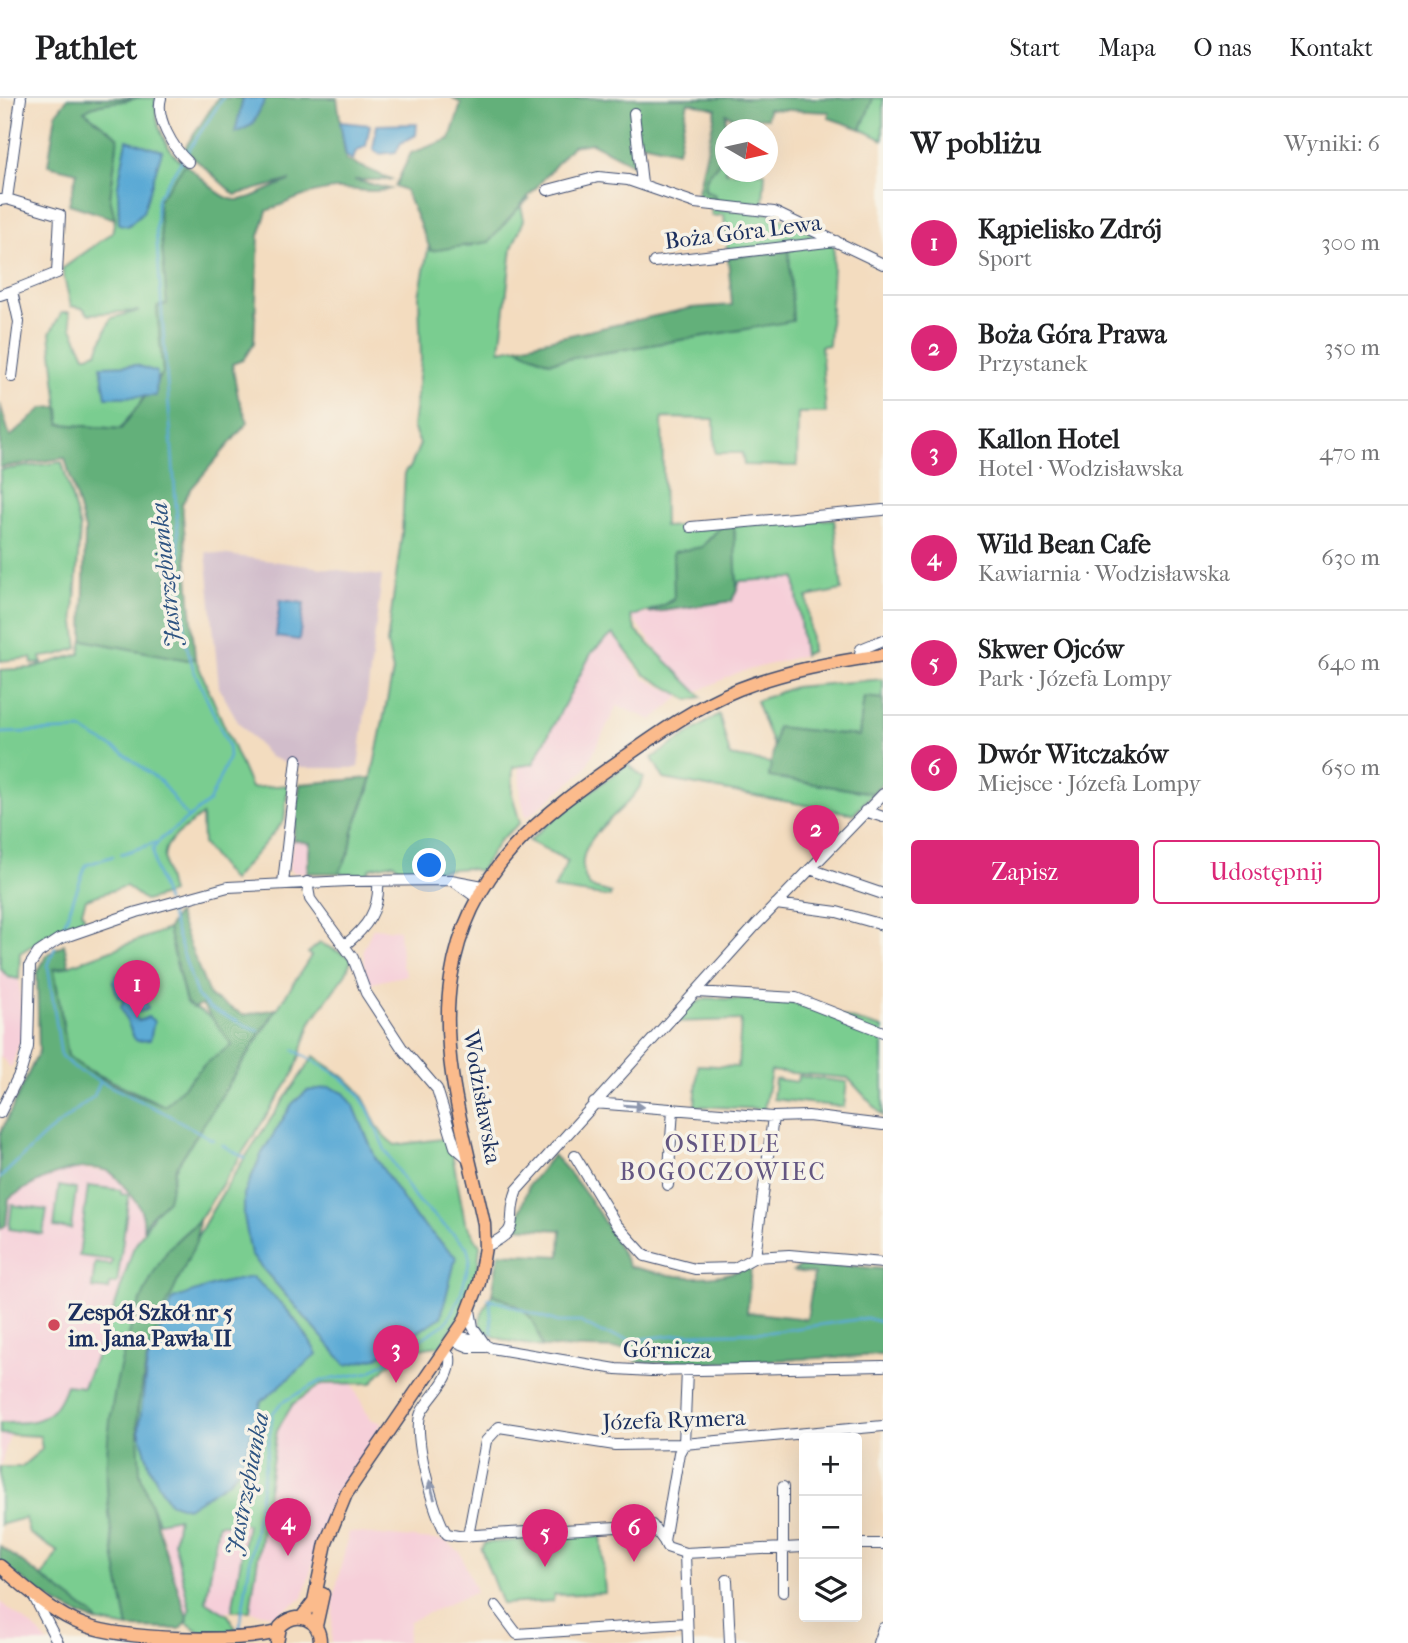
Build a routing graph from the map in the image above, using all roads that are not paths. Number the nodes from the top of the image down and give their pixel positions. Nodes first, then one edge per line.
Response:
1 (21, 98) edge
2 (161, 98) edge
3 (634, 113) dead end
4 (188, 162) dead end
5 (642, 183) junction
6 (548, 190) dead end
7 (4, 200) edge
8 (836, 240) junction
9 (654, 262) dead end
10 (883, 264) edge
11 (12, 291) junction
12 (0, 295) edge
13 (12, 377) dead end
14 (883, 510) edge
15 (691, 527) dead end
16 (883, 640) edge
17 (883, 655) edge
18 (859, 659) junction
19 (296, 759) dead end
20 (883, 793) edge
21 (865, 811) junction
22 (883, 817) edge
23 (810, 869) junction
24 (378, 881) junction
25 (455, 881) junction
26 (307, 882) junction
27 (283, 883) junction
28 (483, 886) junction
29 (883, 894) edge
30 (477, 898) junction
31 (776, 905) junction
32 (883, 925) edge
33 (345, 945) junction
34 (697, 992) junction
35 (883, 1032) edge
36 (594, 1103) junction
37 (673, 1109) junction
38 (0, 1113) edge
39 (774, 1117) junction
40 (883, 1125) edge
41 (575, 1156) dead end
42 (470, 1160) junction
43 (668, 1185) dead end
44 (485, 1247) junction
45 (755, 1258) junction
46 (883, 1263) edge
47 (470, 1309) junction
48 (451, 1343) junction
49 (486, 1347) junction
50 (883, 1366) edge
51 (687, 1370) junction
52 (883, 1426) edge
53 (684, 1444) junction
54 (365, 1469) junction
55 (783, 1486) dead end
56 (468, 1536) junction
57 (664, 1541) junction
58 (862, 1544) edge
59 (883, 1544) edge
60 (799, 1547) edge
61 (785, 1548) junction
62 (685, 1553) junction
63 (0, 1566) edge
64 (727, 1580) dead end
65 (783, 1592) dead end
66 (32, 1593) junction
67 (496, 1606) dead end
68 (302, 1617) junction
69 (687, 1623) junction
70 (316, 1626) junction
71 (883, 1628) edge
72 (517, 1638) edge
73 (277, 1639) edge
74 (58, 1643) edge
75 (320, 1643) edge
76 (688, 1643) edge
77 (730, 1643) edge
78 (878, 1643) edge

1 - 7 street
2 - 4 street
3 - 5 street
5 - 6 street
5 - 8 street
7 - 11 street
8 - 9 street, Boża Góra Lewa
8 - 10 street
11 - 12 street
11 - 13 street
14 - 15 street
16 - 18 street
17 - 18 main road, Wodzisławska
18 - 28 main road, Wodzisławska
19 - 27 street
20 - 21 street
21 - 22 street
21 - 23 street
23 - 29 street
23 - 31 street
24 - 25 street
24 - 26 street
24 - 33 street
25 - 28 street
25 - 30 street
26 - 27 street
26 - 33 street
27 - 38 street
28 - 30 main road, Wodzisławska
30 - 42 main road, Wodzisławska
31 - 32 street
31 - 34 street
33 - 42 street
34 - 35 street
34 - 36 street
36 -> 37 street
36 - 44 street
37 - 39 street
37 - 43 street
39 - 40 street
39 - 45 street
41 - 45 street
42 - 44 main road, Wodzisławska
44 - 47 main road, Wodzisławska
45 - 46 street
47 - 48 main road, Wodzisławska
47 - 49 street
48 - 49 street, Górnicza
48 - 54 main road, Wodzisławska
56 -> 48 street
49 - 51 street, Górnicza
50 - 51 street, Górnicza
51 - 53 street
52 - 53 street, Józefa Rymera
53 - 56 street, Józefa Rymera
53 - 57 street
54 - 68 main road, Wodzisławska
54 - 70 main road, Wodzisławska
55 - 61 street
56 - 57 street
57 - 62 street
58 - 59 street
60 - 61 street
61 - 62 street
61 - 65 street
62 - 69 street
63 - 66 main road
64 - 77 street
66 - 73 main road
66 - 74 street
67 - 72 street
68 - 70 main road
68 - 73 main road
69 - 72 street
69 - 76 street
70 - 75 main road
71 - 78 street

